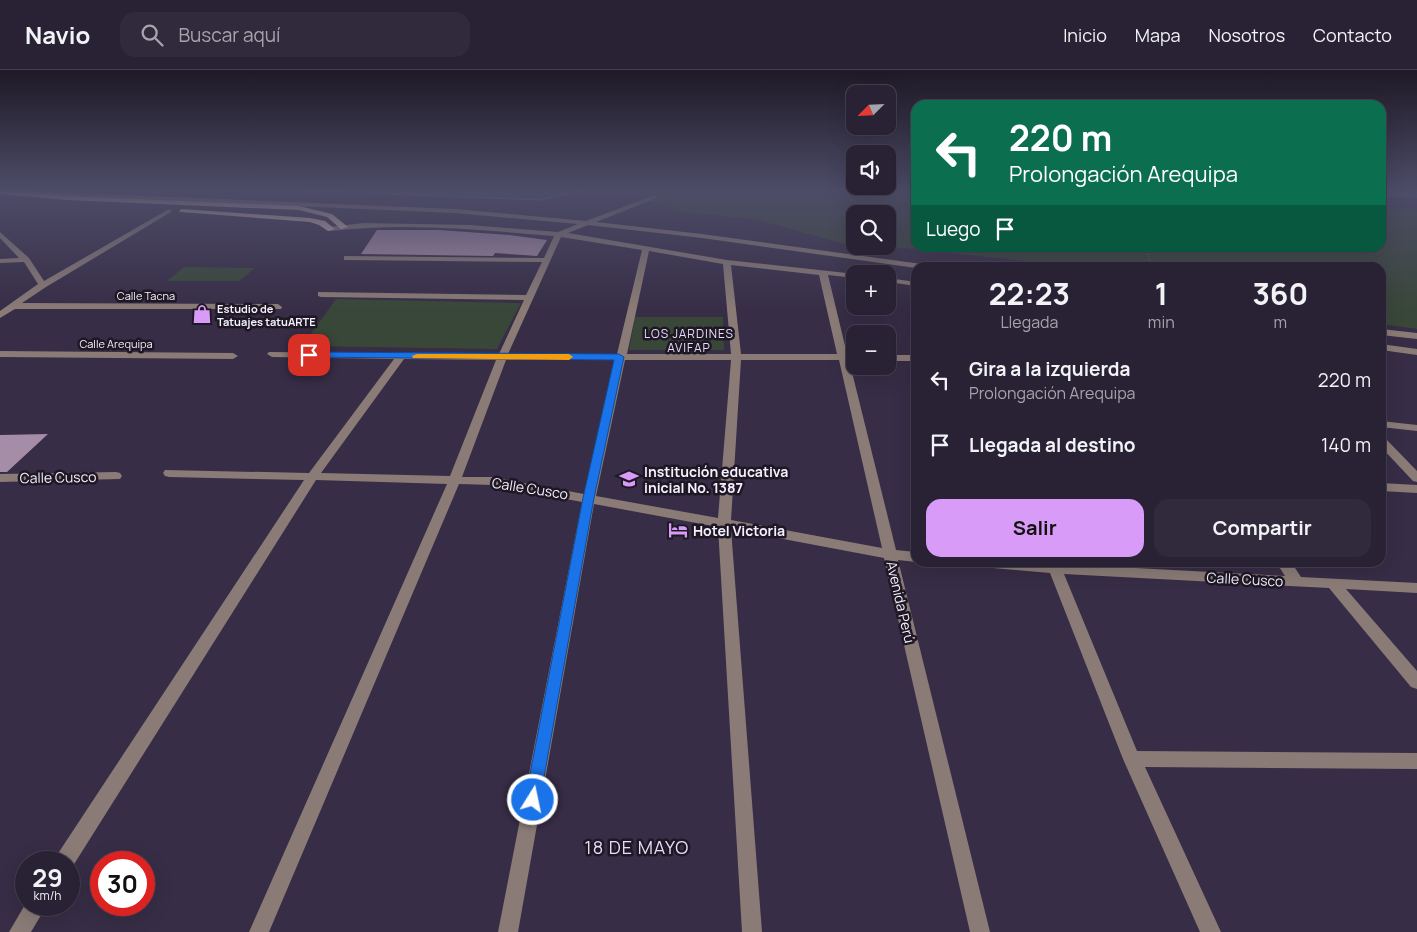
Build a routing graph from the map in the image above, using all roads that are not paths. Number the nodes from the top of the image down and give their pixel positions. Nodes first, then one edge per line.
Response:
1 (135, 230) edge
2 (503, 230) edge
3 (568, 230) edge
4 (650, 230) edge
5 (0, 234) edge
6 (559, 234) junction
7 (646, 248) junction
8 (347, 258) dead end
9 (26, 260) junction
10 (547, 260) junction
11 (0, 261) edge
12 (726, 262) junction
13 (911, 265) edge
14 (824, 273) junction
15 (846, 275) edge
16 (896, 281) edge
17 (911, 283) edge
18 (43, 285) junction
19 (322, 294) dead end
20 (530, 298) junction
21 (15, 306) junction
22 (278, 307) dead end
23 (0, 315) edge
24 (1386, 333) edge
25 (1417, 336) edge
26 (846, 347) edge
27 (1386, 348) edge
28 (1417, 352) edge
29 (0, 354) edge
30 (272, 354) dead end
31 (232, 356) dead end
32 (401, 356) junction
33 (502, 357) junction
34 (619, 357) junction
35 (736, 357) junction
36 (846, 357) edge
37 (896, 358) edge
38 (911, 358) edge
39 (853, 375) edge
40 (1386, 425) edge
41 (1417, 428) edge
42 (1386, 445) edge
43 (169, 473) dead end
44 (116, 476) dead end
45 (313, 476) junction
46 (0, 478) edge
47 (1417, 478) edge
48 (455, 480) junction
49 (1386, 487) edge
50 (1417, 489) edge
51 (588, 498) junction
52 (724, 524) junction
53 (890, 554) junction
54 (911, 556) edge
55 (1054, 567) edge
56 (1069, 567) edge
57 (1286, 567) edge
58 (1297, 582) junction
59 (1333, 584) junction
60 (1417, 588) edge
61 (1417, 682) edge
62 (1132, 759) junction
63 (1417, 761) edge
64 (71, 851) edge
65 (30, 916) edge
66 (19, 932) edge
67 (259, 932) edge
68 (508, 932) edge
69 (752, 932) edge
70 (980, 932) edge
71 (1211, 932) edge

1 - 18 street
2 - 6 street
3 - 6 street
4 - 13 street
5 - 9 street
6 - 7 street
6 - 10 street
7 - 12 street
7 - 34 street
8 - 10 street
9 - 11 street
9 - 18 street
10 - 20 street
12 - 14 street
12 - 35 street
14 - 15 street
14 - 26 street, Avenida Perú
16 - 17 street
18 - 21 street
19 - 20 street
20 - 33 street
21 - 22 street, Calle Tacna
21 - 23 street
24 - 25 street
27 - 28 street
29 - 31 street, Calle Arequipa
30 - 32 street
32 - 33 street
32 - 45 street
33 - 34 street
33 - 48 street
34 - 35 street
34 - 51 street
35 - 36 street
35 - 52 street
37 - 38 street
39 - 53 street, Avenida Perú
40 - 41 street
42 - 47 street
43 - 45 street, Calle Cusco
44 - 46 street, Calle Cusco
45 - 48 street, Calle Cusco
45 - 64 street
48 - 51 street, Calle Cusco
48 - 67 street
49 - 50 street
51 - 52 street, Calle Cusco
51 - 68 street
52 - 53 street, Calle Cusco
52 - 69 street
53 - 54 street, Calle Cusco
53 - 70 street, Avenida Perú
55 - 62 street
56 - 58 street, Calle Cusco
57 - 58 street
58 - 59 street, Calle Cusco
59 - 60 street, Calle Cusco
59 - 61 street
62 - 63 street
62 - 71 street
65 - 66 street

